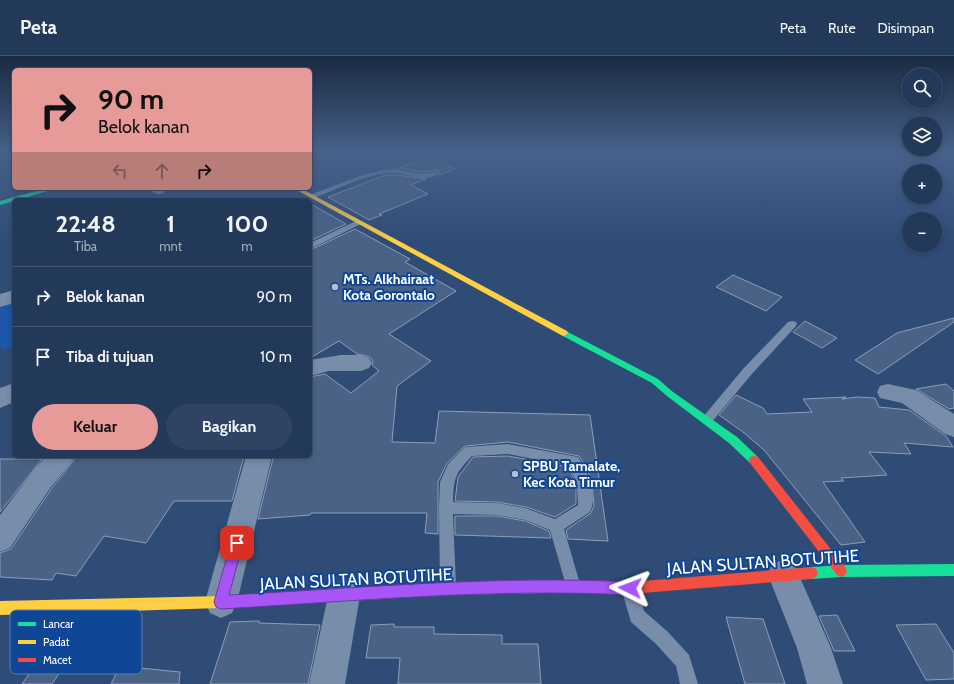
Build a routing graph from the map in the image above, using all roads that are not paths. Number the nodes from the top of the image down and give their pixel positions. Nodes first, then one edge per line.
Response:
1 (353, 182) edge
2 (48, 190) edge
3 (300, 190) edge
4 (311, 196) junction
5 (18, 198) edge
6 (12, 200) edge
7 (0, 203) edge
8 (359, 223) junction
9 (312, 245) edge
10 (12, 297) edge
11 (0, 301) edge
12 (792, 324) dead end
13 (361, 363) dead end
14 (312, 367) edge
15 (12, 392) edge
16 (888, 392) dead end
17 (0, 399) edge
18 (707, 420) junction
19 (954, 427) edge
20 (60, 458) edge
21 (259, 458) edge
22 (446, 508) junction
23 (556, 526) junction
24 (0, 538) edge
25 (954, 570) edge
26 (841, 571) junction
27 (783, 575) junction
28 (573, 585) junction
29 (630, 588) junction
30 (448, 589) junction
31 (344, 596) junction
32 (221, 602) junction
33 (0, 608) edge
34 (327, 684) edge
35 (689, 684) edge
36 (826, 684) edge

1 - 4 lane
2 - 5 street
3 - 4 street
4 - 8 street
6 - 7 street
8 - 9 lane
8 - 18 street
10 - 11 street
12 - 18 lane
13 - 14 street
15 - 17 street
16 - 19 street
18 - 26 street
20 - 24 street
21 - 32 street
22 - 23 lane
22 - 23 lane
22 - 30 lane
23 - 28 lane
25 - 26 street, JALAN SULTAN BOTUTIHE
26 - 27 street, JALAN SULTAN BOTUTIHE
27 - 29 street, JALAN SULTAN BOTUTIHE
27 - 36 street
28 - 29 street, JALAN SULTAN BOTUTIHE
28 - 30 street, JALAN SULTAN BOTUTIHE
29 - 35 lane
30 - 31 street, JALAN SULTAN BOTUTIHE
31 - 32 street, JALAN SULTAN BOTUTIHE
31 - 34 street
32 - 33 street, JALAN SULTAN BOTUTIHE

